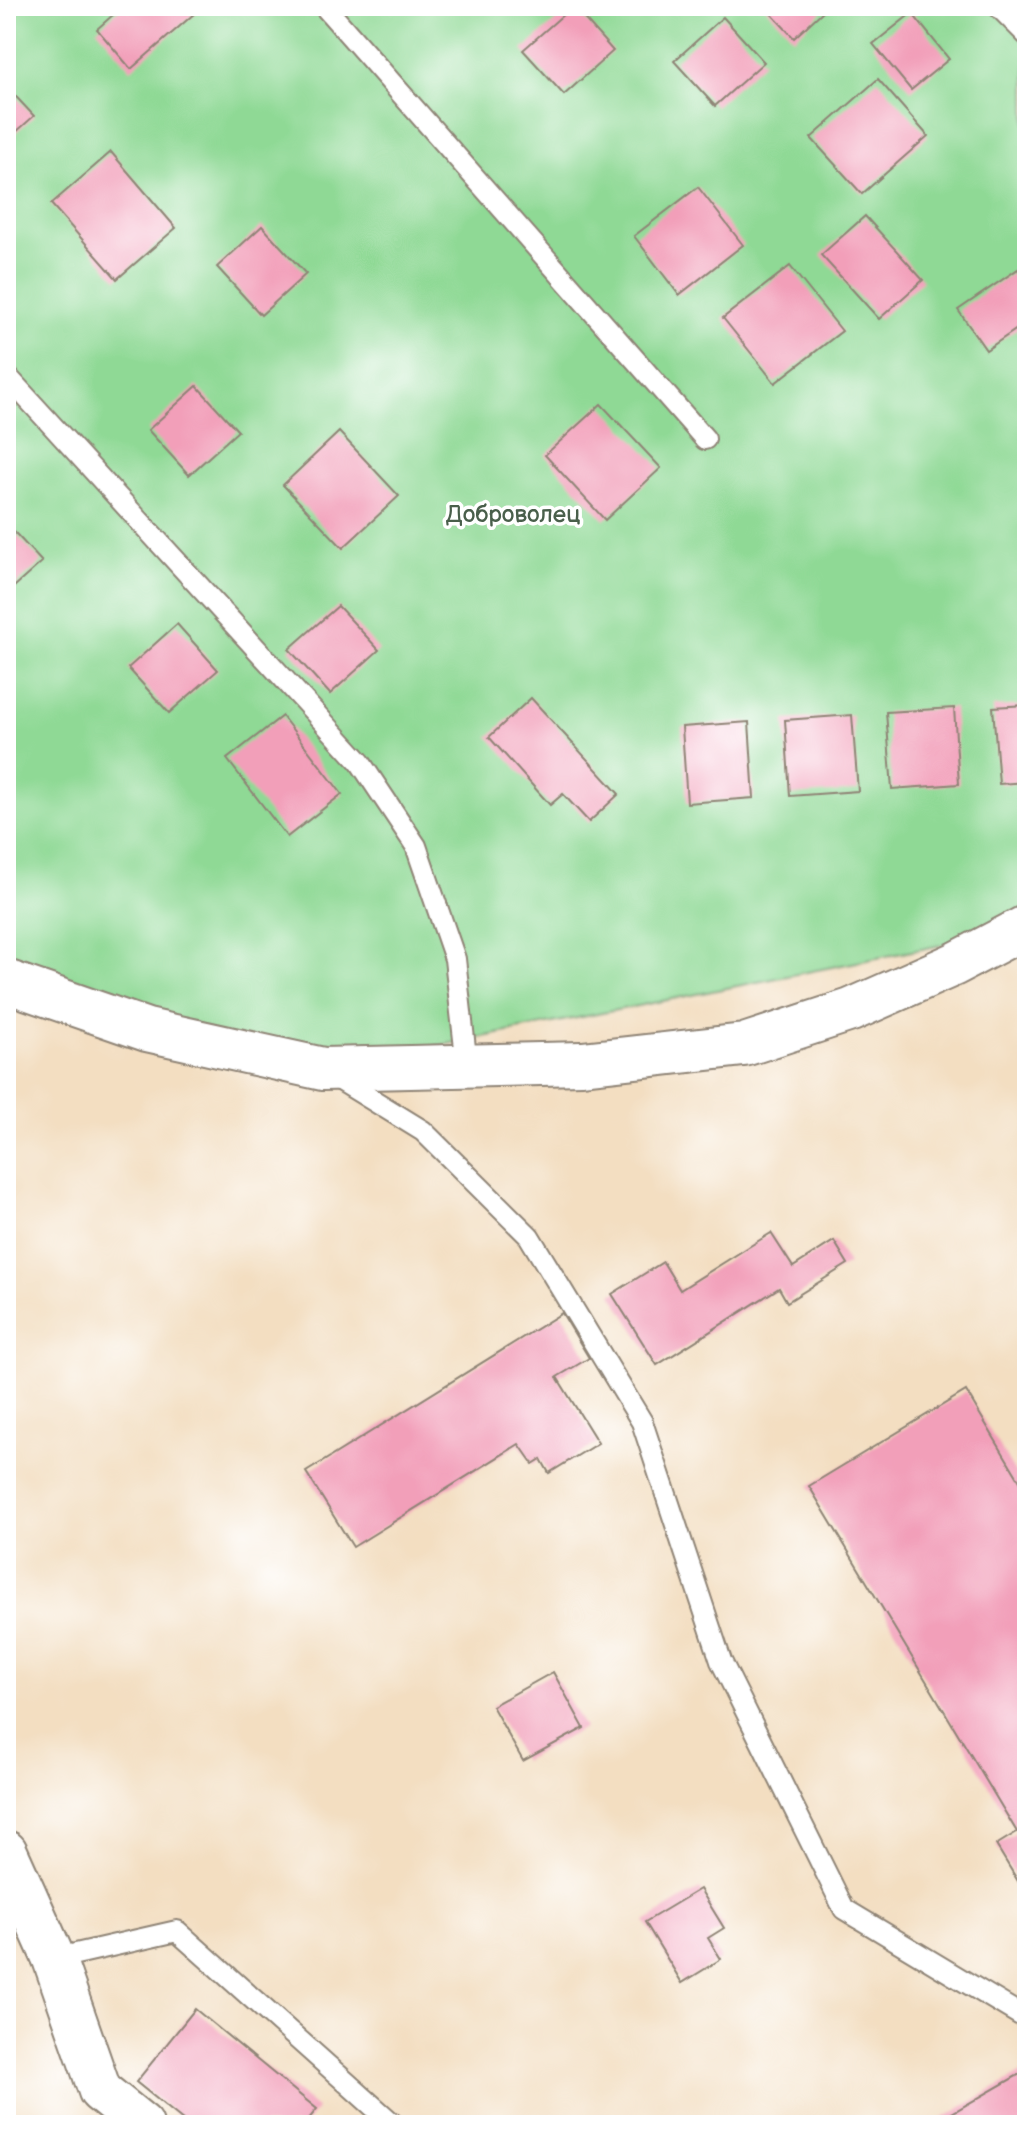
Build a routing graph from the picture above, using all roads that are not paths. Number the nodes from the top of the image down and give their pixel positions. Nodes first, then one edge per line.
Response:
1 (324, 6) edge
2 (998, 6) edge
3 (1027, 35) edge
4 (6, 375) edge
5 (705, 439) dead end
6 (1027, 926) edge
7 (6, 981) edge
8 (467, 1066) junction
9 (323, 1069) junction
10 (6, 1852) edge
11 (54, 1959) junction
12 (1027, 2019) edge
13 (142, 2125) edge
14 (394, 2125) edge

1 - 5 lane
2 - 3 lane
4 - 8 lane
6 - 8 street
7 - 9 street
8 - 9 street
9 - 12 lane
10 - 11 street
11 - 13 street
11 - 14 lane

